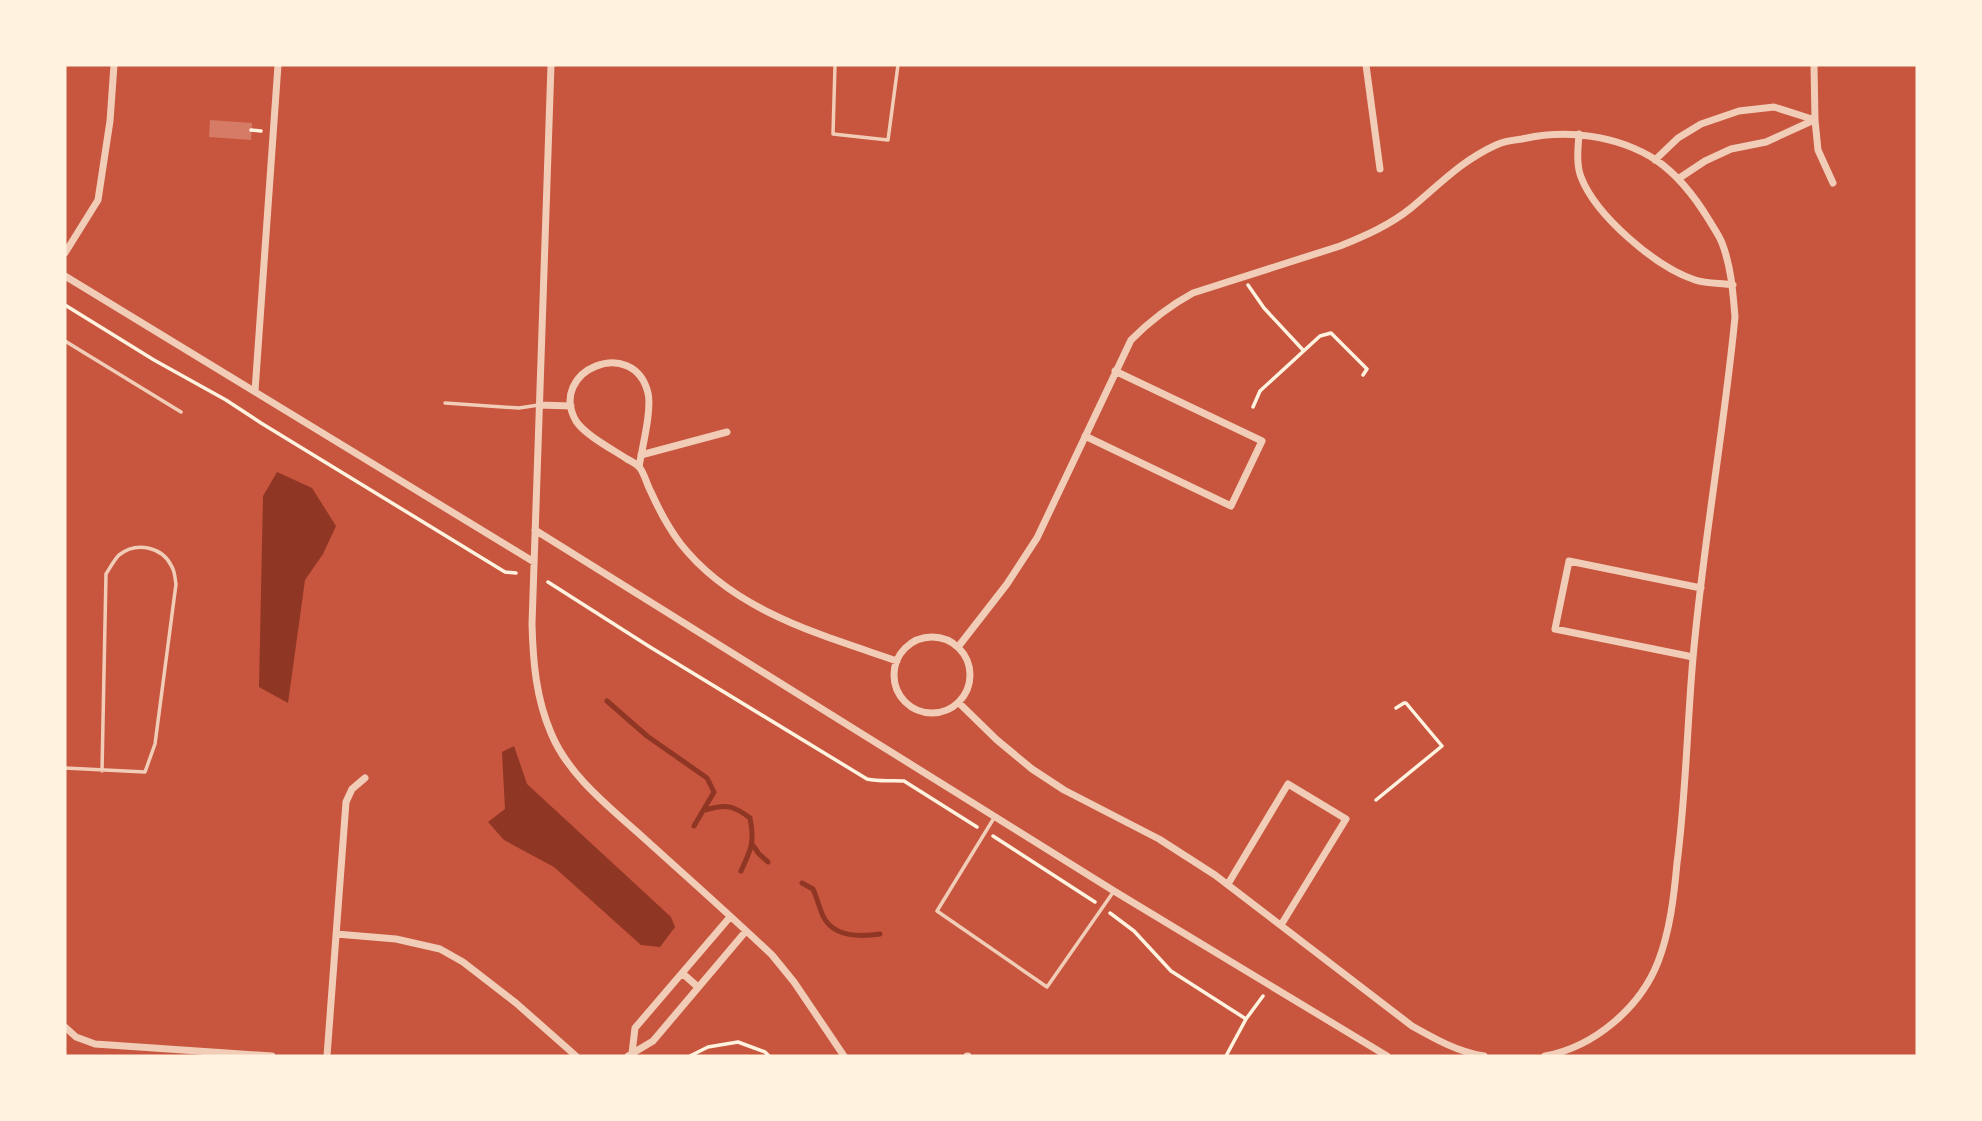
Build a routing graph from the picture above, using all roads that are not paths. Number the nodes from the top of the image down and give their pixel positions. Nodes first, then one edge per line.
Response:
1 (114, 65) edge
2 (278, 65) edge
3 (551, 65) edge
4 (835, 65) edge
5 (898, 65) edge
6 (1366, 65) edge
7 (1814, 65) edge
8 (1815, 120) junction
9 (1579, 134) junction
10 (1655, 160) junction
11 (1380, 169) dead end
12 (1678, 179) junction
13 (1833, 183) dead end
14 (65, 253) edge
15 (65, 276) edge
16 (1733, 285) junction
17 (65, 341) edge
18 (1115, 371) junction
19 (255, 391) junction
20 (445, 403) dead end
21 (539, 405) junction
22 (571, 406) junction
23 (181, 412) dead end
24 (727, 432) dead end
25 (1086, 436) junction
26 (641, 456) junction
27 (639, 467) junction
28 (535, 530) junction
29 (534, 562) junction
30 (1701, 588) junction
31 (958, 647) junction
32 (1693, 657) junction
33 (897, 661) junction
34 (959, 703) junction
35 (65, 768) edge
36 (102, 771) junction
37 (365, 778) dead end
38 (995, 817) junction
39 (1228, 884) junction
40 (1114, 891) junction
41 (730, 917) junction
42 (1281, 925) junction
43 (746, 931) junction
44 (336, 934) junction
45 (682, 973) junction
46 (698, 987) junction
47 (65, 1027) edge
48 (632, 1055) edge
49 (272, 1056) edge
50 (327, 1056) edge
51 (576, 1056) edge
52 (844, 1056) edge
53 (1387, 1056) edge
54 (1485, 1056) edge
55 (1545, 1056) edge

1 - 14 street
2 - 19 street
3 - 21 street
4 - 5 lane
6 - 11 street
7 - 8 street
8 - 10 street
8 - 12 street
8 - 13 street
9 - 10 street
9 - 16 street
9 - 18 street
10 - 12 street
12 - 16 street
15 - 19 street
16 - 30 street
17 - 23 lane
18 - 25 street
18 - 25 street
19 - 29 street
20 - 21 lane
21 - 22 street
21 - 28 street
22 - 26 street
22 - 27 street
24 - 26 street
25 - 31 street
26 - 27 street
27 - 33 street
28 - 29 street
28 - 38 street
29 - 41 street
30 - 32 street
30 - 32 street
31 - 33 street
31 - 34 street
32 - 55 street
33 - 34 street
34 - 39 street
35 - 36 lane
36 - 36 lane
37 - 44 street
38 - 40 street
38 - 40 lane
39 - 42 street
39 - 42 street
40 - 53 street
41 - 43 street
41 - 45 street
42 - 54 street
43 - 46 street
43 - 52 street
44 - 50 street
44 - 51 street
45 - 46 street
45 - 48 street
46 - 48 street
47 - 49 street

